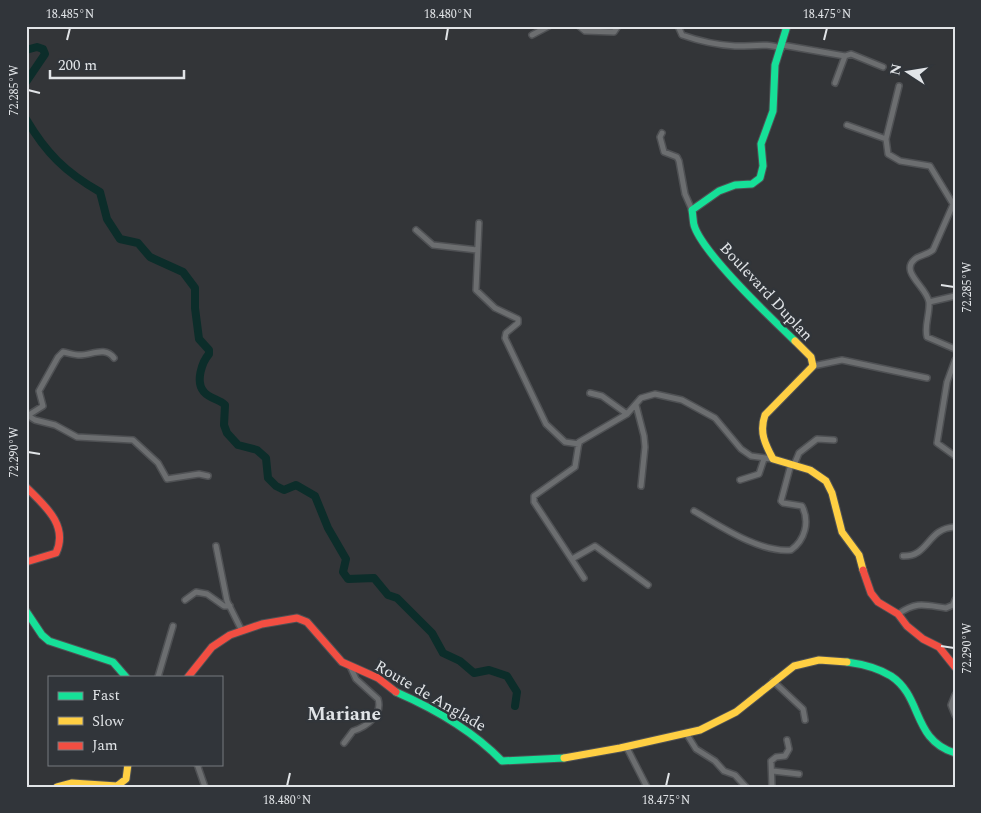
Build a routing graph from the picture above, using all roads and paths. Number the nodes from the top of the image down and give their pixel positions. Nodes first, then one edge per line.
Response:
1 (549, 26) edge
2 (579, 26) edge
3 (618, 26) edge
4 (678, 26) edge
5 (787, 26) edge
6 (532, 35) dead end
7 (782, 47) junction
8 (845, 56) junction
9 (884, 66) dead end
10 (836, 83) dead end
11 (899, 86) dead end
12 (847, 125) dead end
13 (662, 133) dead end
14 (886, 139) junction
15 (954, 202) edge
16 (692, 210) junction
17 (479, 223) dead end
18 (416, 230) dead end
19 (477, 250) junction
20 (955, 296) edge
21 (929, 302) junction
22 (955, 349) edge
23 (114, 358) dead end
24 (955, 360) edge
25 (812, 366) junction
26 (927, 378) dead end
27 (590, 393) dead end
28 (636, 405) junction
29 (627, 414) junction
30 (27, 416) edge
31 (834, 440) dead end
32 (578, 444) junction
33 (955, 456) edge
34 (764, 459) junction
35 (773, 459) junction
36 (792, 465) junction
37 (208, 476) dead end
38 (740, 480) dead end
39 (641, 486) dead end
40 (26, 487) edge
41 (694, 511) dead end
42 (955, 527) edge
43 (216, 546) dead end
44 (903, 556) dead end
45 (572, 559) junction
46 (26, 562) edge
47 (584, 578) dead end
48 (648, 585) dead end
49 (185, 600) dead end
50 (955, 600) edge
51 (230, 606) junction
52 (26, 611) edge
53 (898, 614) junction
54 (173, 626) dead end
55 (241, 629) junction
56 (350, 666) junction
57 (955, 667) edge
58 (125, 676) edge
59 (158, 676) edge
60 (189, 676) edge
61 (772, 681) junction
62 (955, 695) edge
63 (955, 715) edge
64 (805, 720) dead end
65 (686, 733) junction
66 (787, 740) dead end
67 (344, 743) dead end
68 (627, 748) junction
69 (954, 753) edge
70 (128, 766) edge
71 (197, 766) edge
72 (772, 771) junction
73 (799, 774) dead end
74 (117, 786) edge
75 (57, 787) edge
76 (205, 787) edge
77 (648, 787) edge
78 (746, 787) edge
79 (772, 787) edge

1 - 6 street
2 - 3 street
4 - 7 street
5 - 7 street
7 - 8 street
7 - 16 street
8 - 9 street
8 - 10 street
11 - 14 street
12 - 14 street
13 - 16 street
14 - 15 street
15 - 21 street
16 - 25 street, Boulevard Duplan
17 - 19 street
18 - 19 street
19 - 32 street
20 - 21 street
21 - 22 street
23 - 30 street
24 - 33 street
25 - 26 street
25 - 35 street, Boulevard Duplan
27 - 29 street
28 - 29 street
28 - 34 street
28 - 39 street
29 - 32 street
30 - 37 street
31 - 36 street
32 - 45 street
34 - 35 street
34 - 38 street
35 - 36 street
36 - 41 street
36 - 53 street
40 - 46 street
42 - 44 street
43 - 51 street
45 - 47 street
45 - 48 street
49 - 51 street
50 - 53 street
51 - 55 street
52 - 58 street
53 - 57 street
54 - 59 street
55 - 56 street, Route de Anglade
55 - 60 street, Route de Anglade
56 - 67 street
56 - 68 street, Route de Anglade
61 - 64 street
61 - 65 street, Route de Anglade
61 - 69 street, Route de Anglade
62 - 63 street
65 - 68 street, Route de Anglade
65 - 78 street
66 - 72 street
68 - 77 street
70 - 74 street
71 - 76 street
72 - 73 street
72 - 79 street
74 - 75 street

